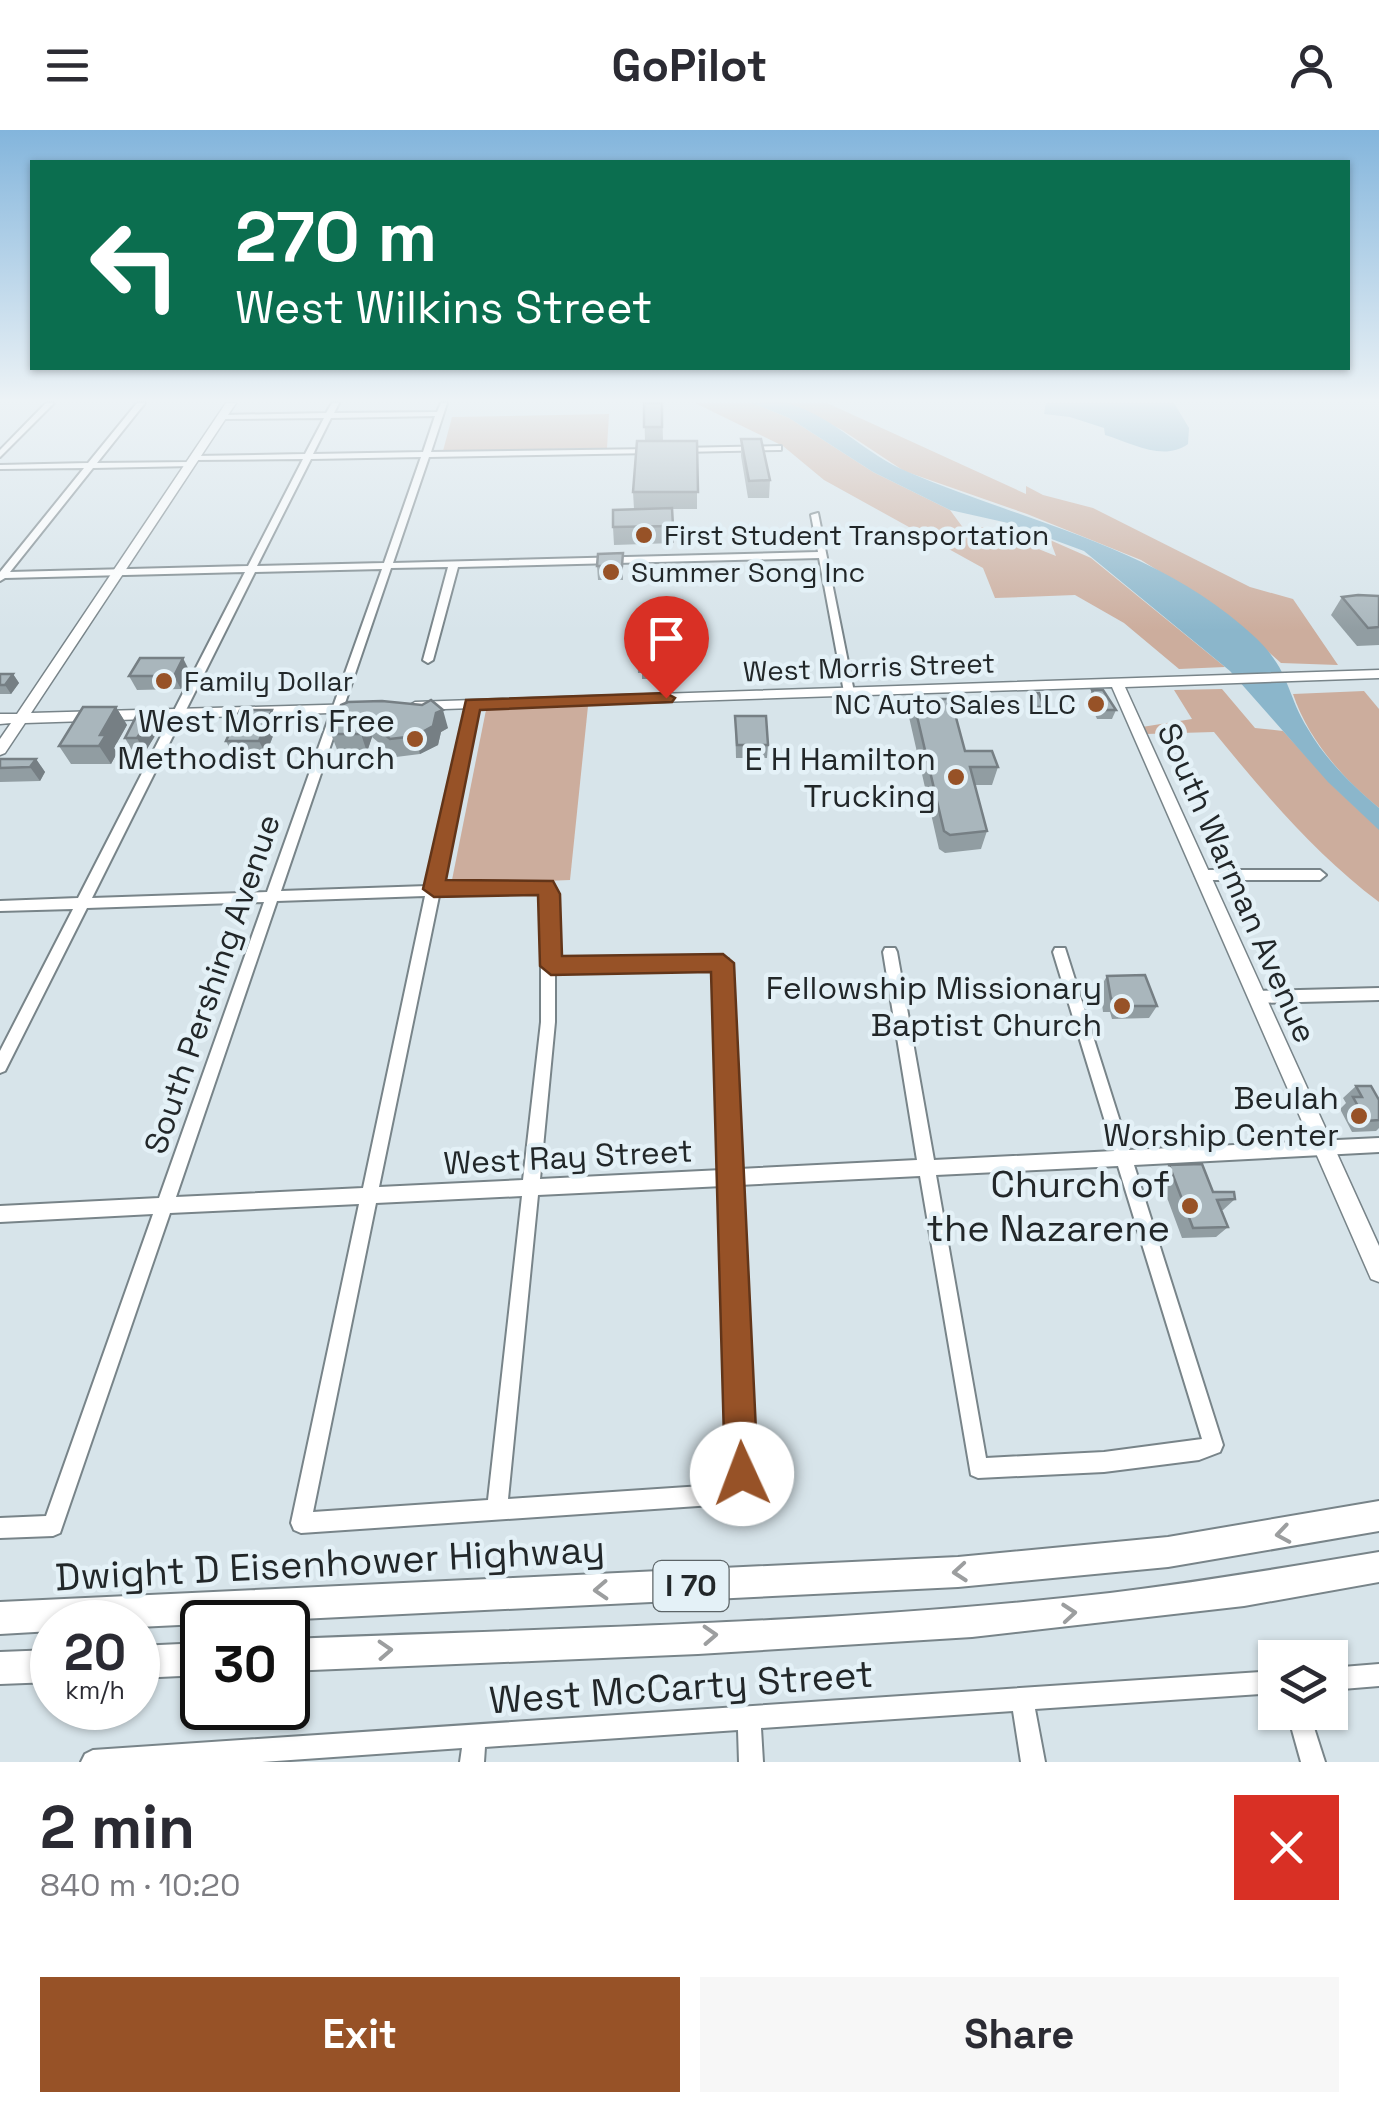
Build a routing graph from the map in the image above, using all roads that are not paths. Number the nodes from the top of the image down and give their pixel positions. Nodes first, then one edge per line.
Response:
1 (79, 479) edge
2 (180, 479) edge
3 (298, 479) edge
4 (417, 479) edge
5 (815, 515) dead end
6 (823, 555) junction
7 (454, 564) junction
8 (387, 565) junction
9 (253, 569) junction
10 (117, 573) junction
11 (1, 576) edge
12 (428, 660) dead end
13 (1379, 674) edge
14 (1116, 683) junction
15 (849, 692) junction
16 (472, 704) junction
17 (395, 707) edge
18 (376, 708) edge
19 (337, 709) junction
20 (179, 714) junction
21 (0, 719) edge
22 (20, 719) junction
23 (0, 750) edge
24 (1201, 875) junction
25 (1320, 875) dead end
26 (434, 889) junction
27 (271, 896) junction
28 (82, 903) junction
29 (0, 906) edge
30 (890, 952) dead end
31 (1060, 952) dead end
32 (551, 966) junction
33 (1379, 994) edge
34 (1256, 997) junction
35 (0, 1066) edge
36 (1379, 1146) edge
37 (1324, 1148) junction
38 (1126, 1158) junction
39 (928, 1169) junction
40 (732, 1179) junction
41 (532, 1188) junction
42 (369, 1196) junction
43 (164, 1206) junction
44 (0, 1214) edge
45 (1379, 1270) edge
46 (498, 1511) junction
47 (1379, 1516) edge
48 (52, 1526) joint
49 (0, 1528) edge
50 (1379, 1567) edge
51 (0, 1618) edge
52 (310, 1654) edge
53 (30, 1667) edge
54 (0, 1668) edge
55 (1379, 1676) edge
56 (1348, 1677) edge
57 (1258, 1683) edge
58 (1022, 1699) junction
59 (749, 1718) junction
60 (1303, 1730) edge
61 (474, 1736) junction
62 (92, 1762) edge
63 (472, 1762) edge
64 (751, 1762) edge
65 (1033, 1762) edge
66 (1313, 1762) edge

1 - 11 street
2 - 10 main road
3 - 9 street
4 - 8 street, South Pershing Avenue
5 - 6 street
6 - 7 street
6 - 15 street
7 - 8 street
7 - 12 street
8 - 9 street
8 - 19 street, South Pershing Avenue
9 - 10 street
9 - 20 street
10 - 11 street
10 - 22 main road
13 - 14 main road, West Morris Street
14 - 15 main road, West Morris Street
14 - 24 main road, South Warman Avenue
15 - 16 main road, West Morris Street
16 - 17 main road, West Morris Street
16 - 26 street
18 - 19 main road
19 - 20 main road
19 - 27 street, South Pershing Avenue
20 - 22 main road
20 - 28 street
21 - 22 main road
22 - 23 main road
24 - 25 street
24 - 34 main road, South Warman Avenue
26 - 27 street
26 - 32 street
26 - 42 street
27 - 28 street
27 - 43 street, South Pershing Avenue
28 - 29 street
28 - 35 street
30 - 39 street
31 - 38 street
32 - 40 street
32 - 41 street
33 - 34 street
34 - 37 main road, South Warman Avenue
36 - 37 street, West Ray Street
37 - 38 street, West Ray Street
37 - 45 main road, South Warman Avenue
38 - 39 street, West Ray Street
38 - 39 street
39 - 40 street, West Ray Street
40 - 41 street, West Ray Street
40 - 46 street
41 - 42 street, West Ray Street
41 - 46 street
42 - 43 street, West Ray Street
42 - 46 street
43 - 44 street, West Ray Street
43 - 48 street, South Pershing Avenue
47 -> 51 highway, Dwight D Eisenhower Highway / I 70
48 - 49 street
52 -> 50 highway, I 70
53 - 54 highway
55 - 56 street
57 - 58 street, West McCarty Street
58 - 59 street, West McCarty Street
58 - 65 street
59 - 61 street, West McCarty Street
59 - 64 street
60 - 66 street
61 - 62 street, West McCarty Street
61 - 63 street

